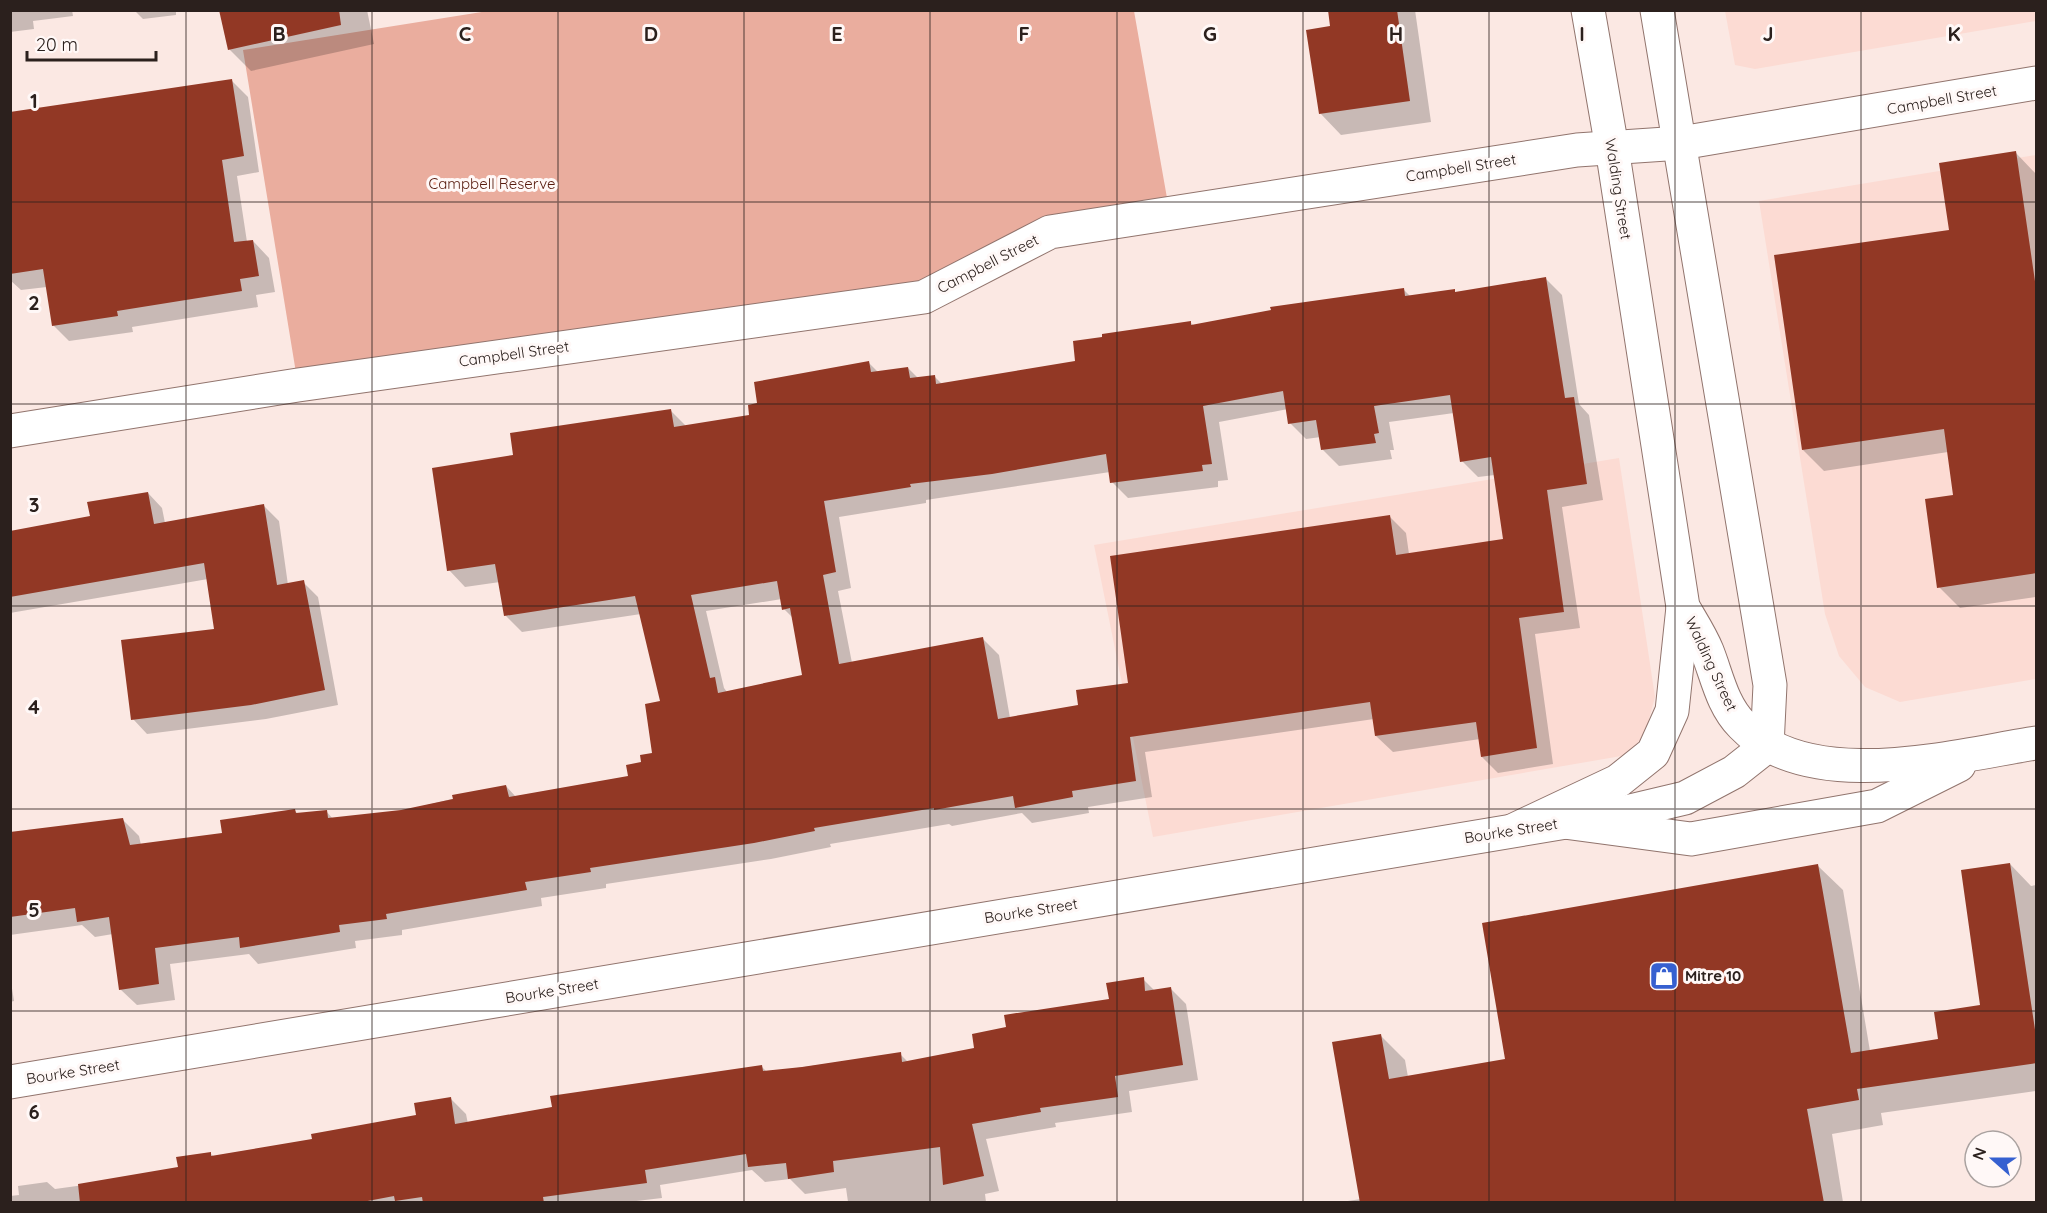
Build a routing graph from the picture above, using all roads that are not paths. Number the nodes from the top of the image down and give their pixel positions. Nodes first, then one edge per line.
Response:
1 (1588, 10) edge
2 (1657, 10) edge
3 (2037, 83) edge
4 (1681, 143) junction
5 (1612, 148) junction
6 (10, 431) edge
7 (1683, 607) junction
8 (2037, 743) edge
9 (1767, 746) junction
10 (1987, 751) junction
11 (1564, 822) junction
12 (1514, 830) junction
13 (10, 1082) edge

1 - 5 street, Walding Street
2 - 4 street
3 - 4 street, Campbell Street
4 - 5 street, Campbell Street
4 - 9 street
5 - 6 street, Campbell Street
5 - 7 street, Walding Street
7 - 9 street, Walding Street
7 - 12 street
8 - 10 street
9 - 10 street
9 - 11 street, Bourke Street
10 - 11 street
11 - 12 street, Bourke Street
12 - 13 street, Bourke Street

